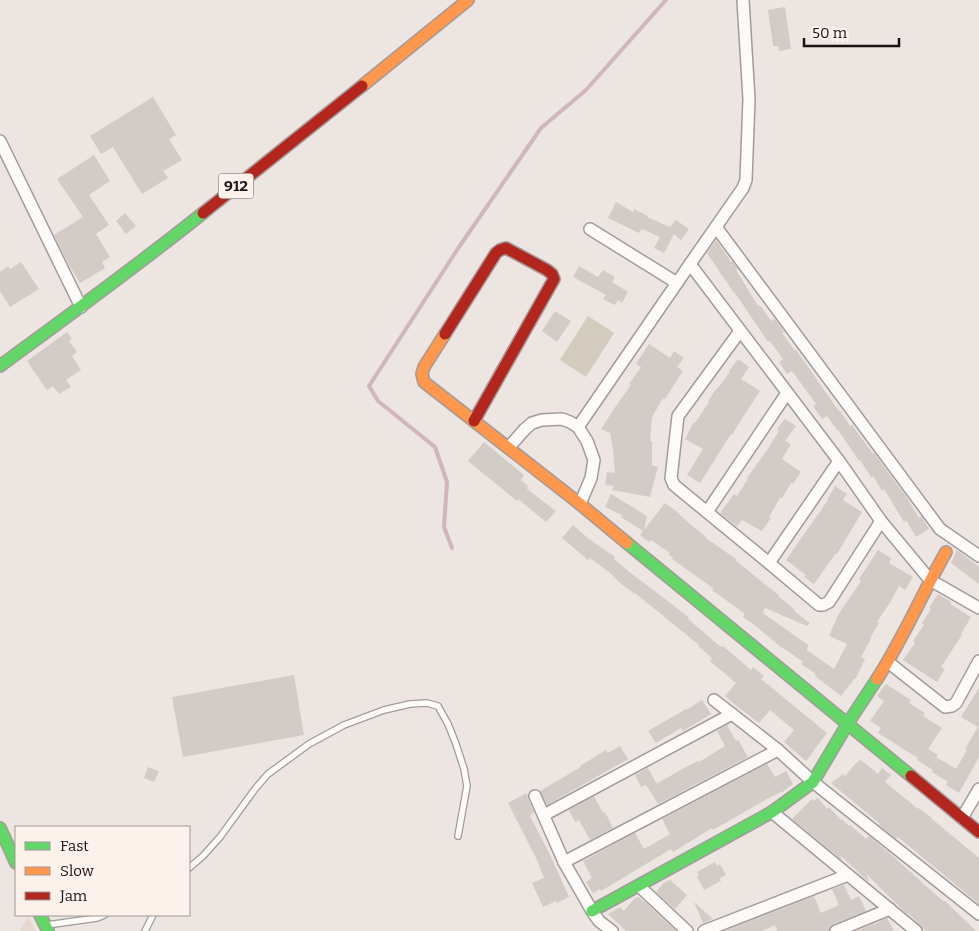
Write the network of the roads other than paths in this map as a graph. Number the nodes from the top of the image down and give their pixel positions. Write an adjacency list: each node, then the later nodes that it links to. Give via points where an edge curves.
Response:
1 (468, 0): 8 (main road, 912, via 167,242)
2 (743, 0): 4 (street, via 750,99 746,180)
3 (0, 141): 8 (street)
4 (716, 227): 6 (street); 20 (street, via 940,529)
5 (590, 229): 7 (street)
6 (690, 264): 7 (street); 9 (street)
7 (677, 283): 13 (street)
8 (81, 307): 10 (main road, 912)
9 (740, 331): 11 (street); 17 (street, via 676,421 672,482)
10 (0, 366)
11 (787, 393): 15 (street); 17 (street)
12 (474, 421): 12 (main road, via 424,382 422,374 496,253 506,248 547,270 554,279); 14 (main road)
13 (578, 427): 14 (street, via 562,418 532,423); 16 (street, via 594,460 591,478)
14 (509, 448): 16 (main road)
15 (839, 461): 18 (street); 21 (street)
16 (580, 504): 28 (main road)
17 (708, 512): 21 (street)
18 (881, 521): 21 (street, via 826,604 818,605); 22 (street)
19 (946, 552): 22 (main road)
20 (979, 556)
21 (769, 563)
22 (930, 580): 23 (street); 25 (main road)
23 (979, 608)
24 (979, 661): 25 (street, via 956,703 947,707)
25 (888, 662): 28 (main road)
26 (714, 700): 27 (street)
27 (732, 714): 29 (street); 34 (street)
28 (848, 723): 30 (main road); 35 (main road)
29 (778, 750): 30 (street); 40 (street)
30 (814, 782): 33 (main road); 46 (street)
31 (979, 789): 35 (street)
32 (534, 796): 34 (street)
33 (772, 812): 42 (street); 43 (main road)
34 (544, 815): 40 (street)
35 (962, 818): 37 (main road)
36 (0, 828): 39 (main road)
37 (979, 832)
38 (458, 836): 41 (lane, via 467,786 456,744 438,706 410,704 344,725 309,744 268,774 220,837)
39 (15, 861)
40 (564, 862): 45 (street)
41 (190, 867)
42 (848, 875): 44 (street); 53 (street)
43 (639, 886): 45 (main road); 52 (street)
44 (890, 909): 54 (street); 55 (street)
45 (592, 911): 51 (street)
46 (979, 914)
47 (102, 916): 49 (lane)
48 (152, 916): 50 (lane)
49 (45, 924)
50 (145, 931)
51 (612, 931)
52 (687, 931)
53 (704, 931)
54 (836, 931)
55 (916, 931)

